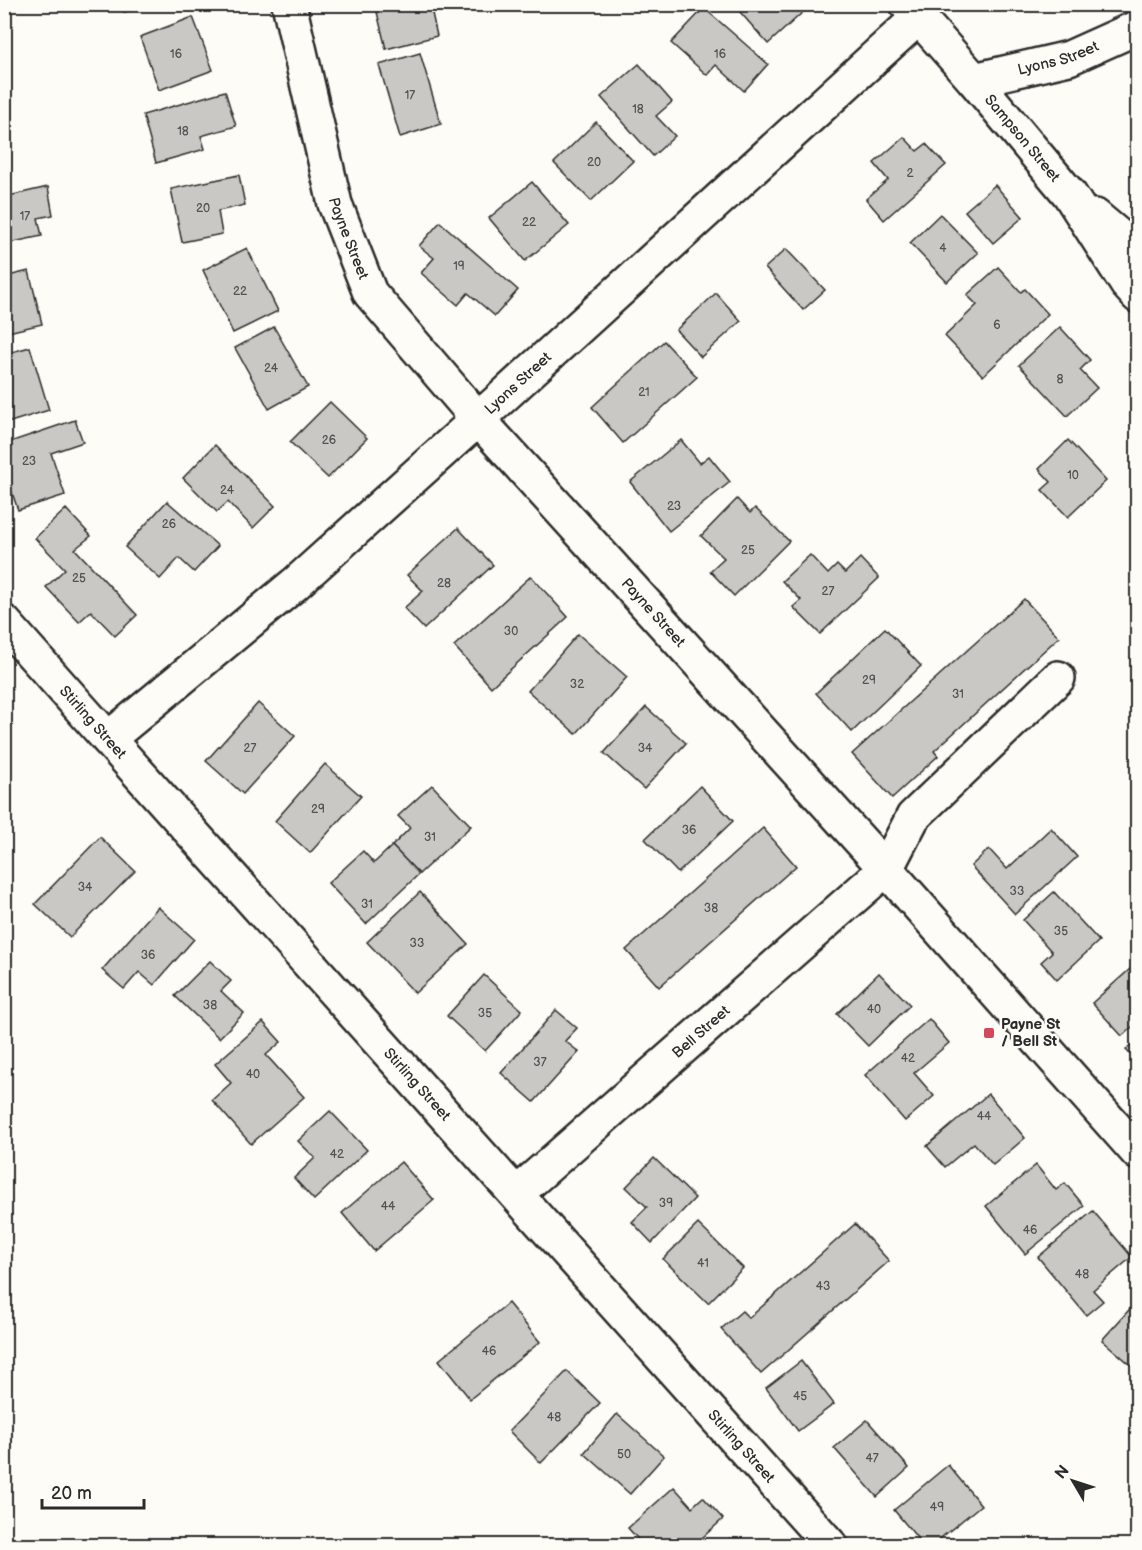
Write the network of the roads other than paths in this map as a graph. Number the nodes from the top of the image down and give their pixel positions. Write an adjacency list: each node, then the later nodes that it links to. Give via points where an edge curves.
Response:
1 (289, 4): 8 (street, Payne Street, via 334,204 370,293)
2 (913, 11): 4 (street, Sampson Street); 8 (street, Lyons Street)
3 (1137, 27): 4 (street, Lyons Street, via 1070,58)
4 (974, 80): 5 (street, Sampson Street)
5 (1070, 195): 6 (street, Sampson Street); 7 (street, Sampson Street)
6 (1137, 252)
7 (1137, 296)
8 (478, 419): 11 (street, Lyons Street, via 295,584); 12 (street, Payne Street)
9 (4, 622): 11 (street, Stirling Street)
10 (1058, 678): 12 (street, via 913,817)
11 (108, 739): 14 (street, Stirling Street)
12 (886, 869): 13 (street, Payne Street); 14 (street, Bell Street)
13 (1137, 1153)
14 (516, 1194): 15 (street, Stirling Street)
15 (831, 1545)

